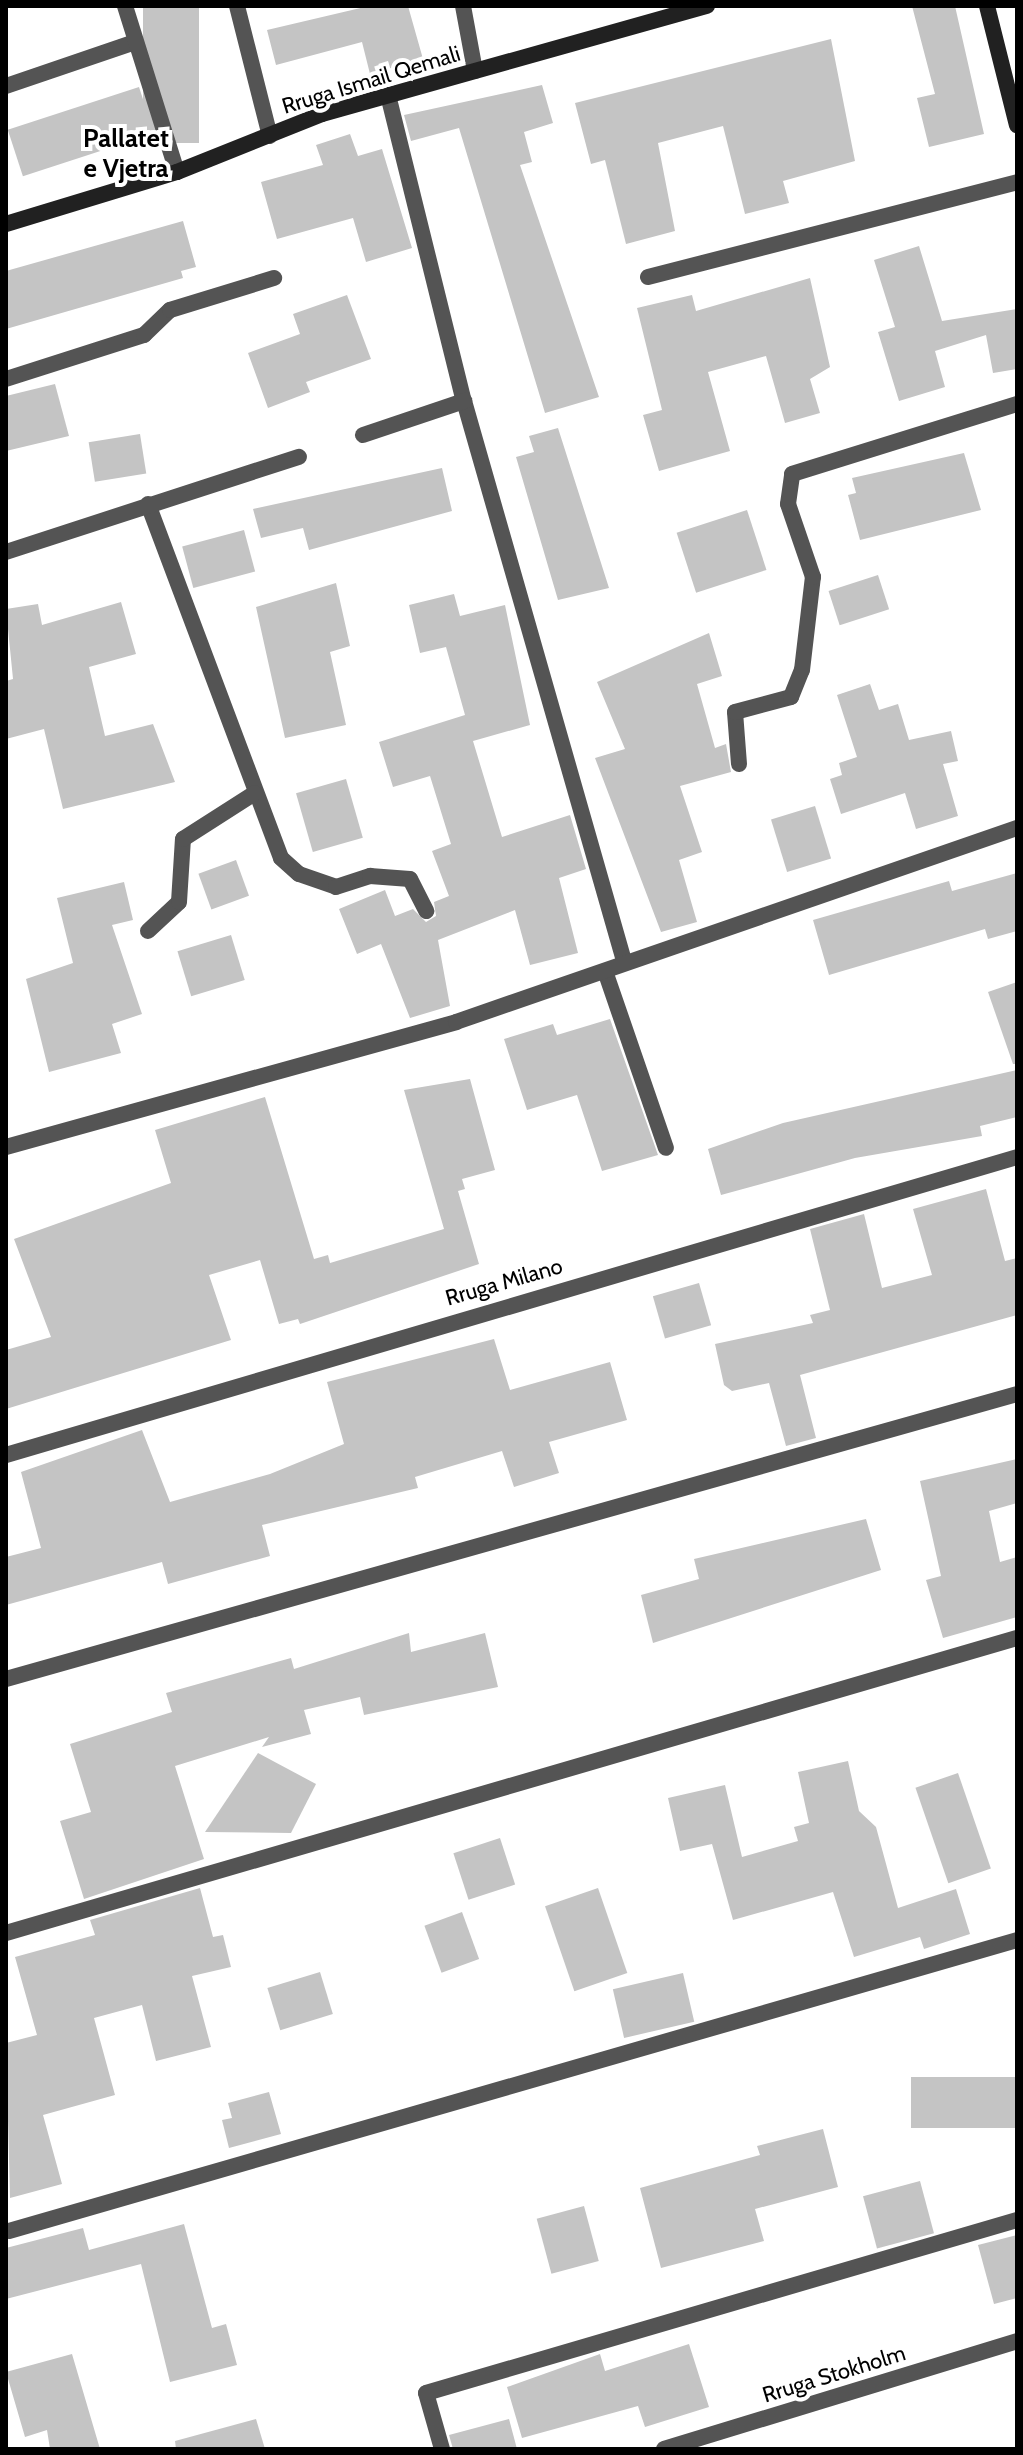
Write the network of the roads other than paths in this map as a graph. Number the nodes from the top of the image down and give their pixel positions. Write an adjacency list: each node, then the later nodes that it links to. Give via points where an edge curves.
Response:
1 (125, 6): 6 (street)
2 (237, 6): 11 (street)
3 (463, 6): 7 (street)
4 (707, 6): 7 (street, Rruga Ismail Qemali)
5 (987, 6): 10 (street)
6 (135, 42): 8 (street); 12 (street)
7 (475, 71): 9 (street, Rruga Ismail Qemali)
8 (6, 86)
9 (388, 95): 11 (street, Rruga Ismail Qemali); 18 (street)
10 (1017, 125)
11 (270, 136): 12 (street, Rruga Ismail Qemali)
12 (177, 172): 14 (street, Rruga Ismail Qemali)
13 (1017, 182): 15 (street)
14 (6, 224)
15 (648, 277)
16 (274, 278): 17 (street, via 170,310 144,335)
17 (6, 379)
18 (464, 401): 20 (street); 29 (street)
19 (1017, 404): 24 (street, via 792,474 788,504 813,577 802,670 791,697 735,712)
20 (363, 435)
21 (299, 457): 22 (street)
22 (148, 504): 23 (street); 25 (street)
23 (6, 552)
24 (739, 764)
25 (255, 793): 27 (street, via 281,858 299,874 336,887 392,874 410,879); 28 (street, via 183,839 179,902)
26 (1017, 828): 29 (street)
27 (426, 911)
28 (148, 931)
29 (624, 961): 30 (street)
30 (605, 971): 31 (street, via 456,1022); 32 (street)
31 (6, 1147)
32 (666, 1148)
33 (1017, 1157): 35 (street, Rruga Milano)
34 (1017, 1394): 37 (street)
35 (6, 1455)
36 (1017, 1638): 38 (street)
37 (6, 1679)
38 (6, 1933)
39 (1017, 1940): 41 (street)
40 (1017, 2220): 43 (street, via 426,2393)
41 (9, 2231)
42 (1017, 2341): 44 (street, Rruga Stokholm)
43 (442, 2449)
44 (664, 2449)

